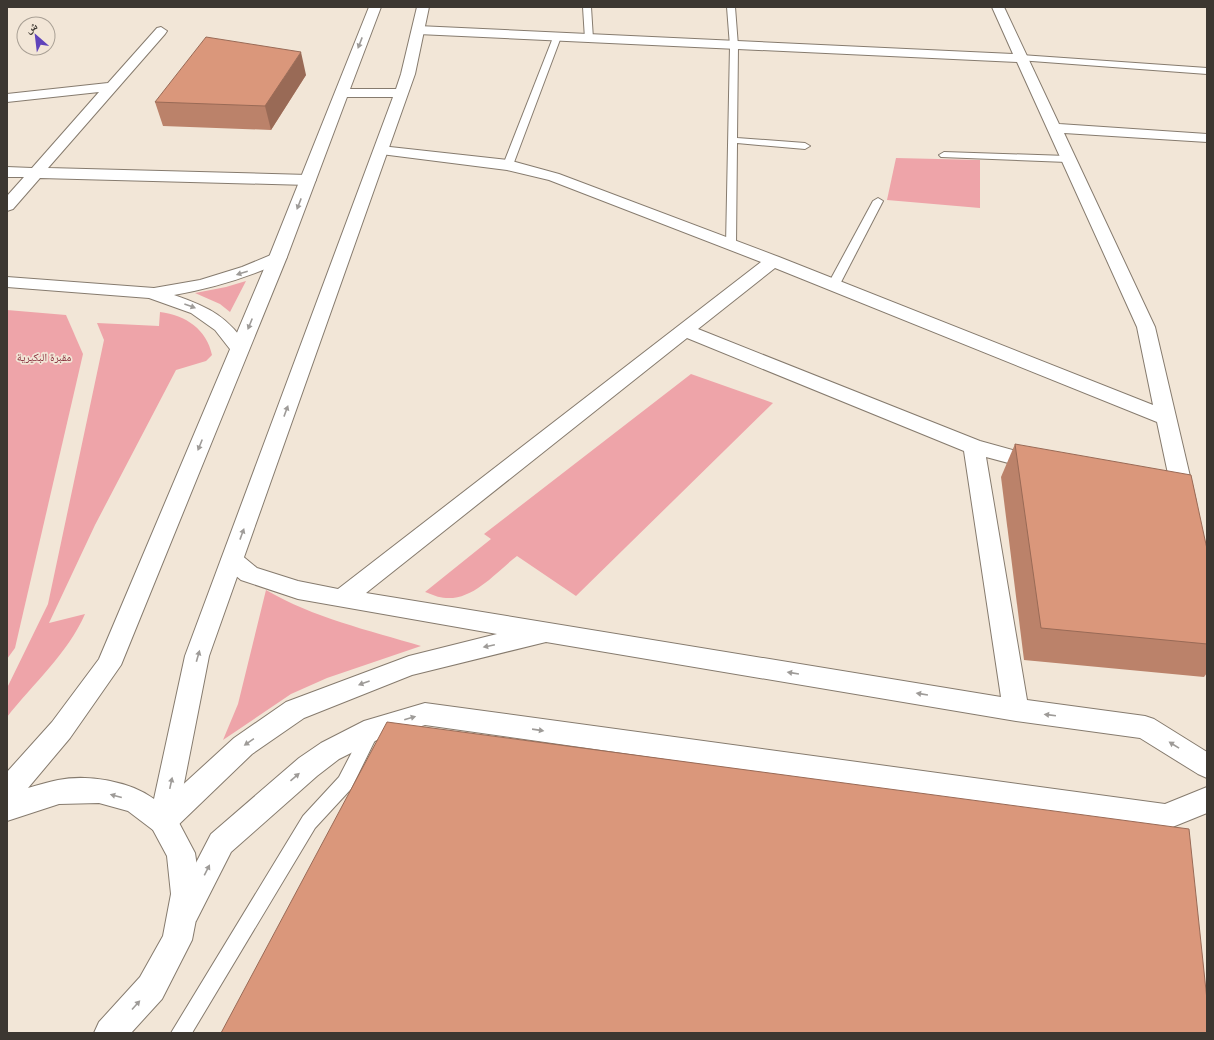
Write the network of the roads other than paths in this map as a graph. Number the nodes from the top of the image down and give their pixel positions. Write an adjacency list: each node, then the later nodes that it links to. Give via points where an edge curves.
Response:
1 (375, 7): 14 (street, one-way to 14)
2 (424, 7): 6 (street)
3 (586, 7): 9 (lane)
4 (731, 7): 10 (lane)
5 (998, 7): 11 (street)
6 (418, 30): 8 (street); 15 (street)
7 (161, 31): 13 (street)
8 (557, 37): 9 (street); 24 (lane)
9 (589, 39): 10 (street)
10 (734, 46): 11 (street); 19 (lane)
11 (1021, 58): 12 (lane); 17 (street)
12 (1207, 71)
13 (112, 88): 16 (street); 26 (street)
14 (341, 93): 15 (street); 27 (street)
15 (401, 93): 21 (street)
16 (7, 98)
17 (1053, 128): 18 (street); 23 (street)
18 (1207, 138)
19 (733, 140): 20 (lane); 30 (lane)
20 (805, 146)
21 (381, 150): 24 (street); 42 (street, one-way to 21)
22 (944, 155): 23 (lane)
23 (1068, 159): 38 (street, via 1146,327)
24 (508, 165): 30 (street, via 554,177)
25 (7, 172): 26 (street)
26 (37, 173): 27 (street); 29 (street)
27 (308, 180): 31 (street, one-way to 31)
28 (878, 201): 34 (lane)
29 (7, 206)
30 (731, 245): 32 (street)
31 (278, 256): 35 (street, one-way to 35, via 248,271 202,285); 37 (street, one-way to 37)
32 (773, 261): 34 (street); 36 (street)
33 (7, 282): 35 (street)
34 (834, 286): 38 (street)
35 (154, 293): 37 (street, one-way to 37, via 197,309 221,326)
36 (685, 330): 39 (street); 43 (street)
37 (240, 349): 48 (street, one-way to 48, via 109,665 70,720)
38 (1167, 418): 41 (street, via 1186,507)
39 (974, 447): 40 (street); 45 (street)
40 (1056, 468)
41 (1162, 494)
42 (232, 560): 43 (street, via 249,574 298,590); 51 (street, one-way to 42, via 197,656)
43 (342, 599): 44 (street)
44 (554, 634): 45 (street, one-way to 44); 51 (street, one-way to 51, via 461,652 409,666 295,710 243,746)
45 (1016, 710): 47 (street, one-way to 45, via 1145,727)
46 (372, 729): 49 (street, one-way to 49, via 425,714 1165,817); 52 (street, one-way to 46, via 221,842 308,767 330,751); 54 (lane, via 345,783 309,822)
47 (1207, 766)
48 (7, 791)
49 (1207, 800)
50 (7, 808): 51 (street, one-way to 50, via 135,801 99,791 58,792)
51 (163, 821): 52 (street, via 181,853 186,894)
52 (182, 917): 53 (street, one-way to 52, via 151,988 178,940)
53 (110, 1033)
54 (181, 1033)

